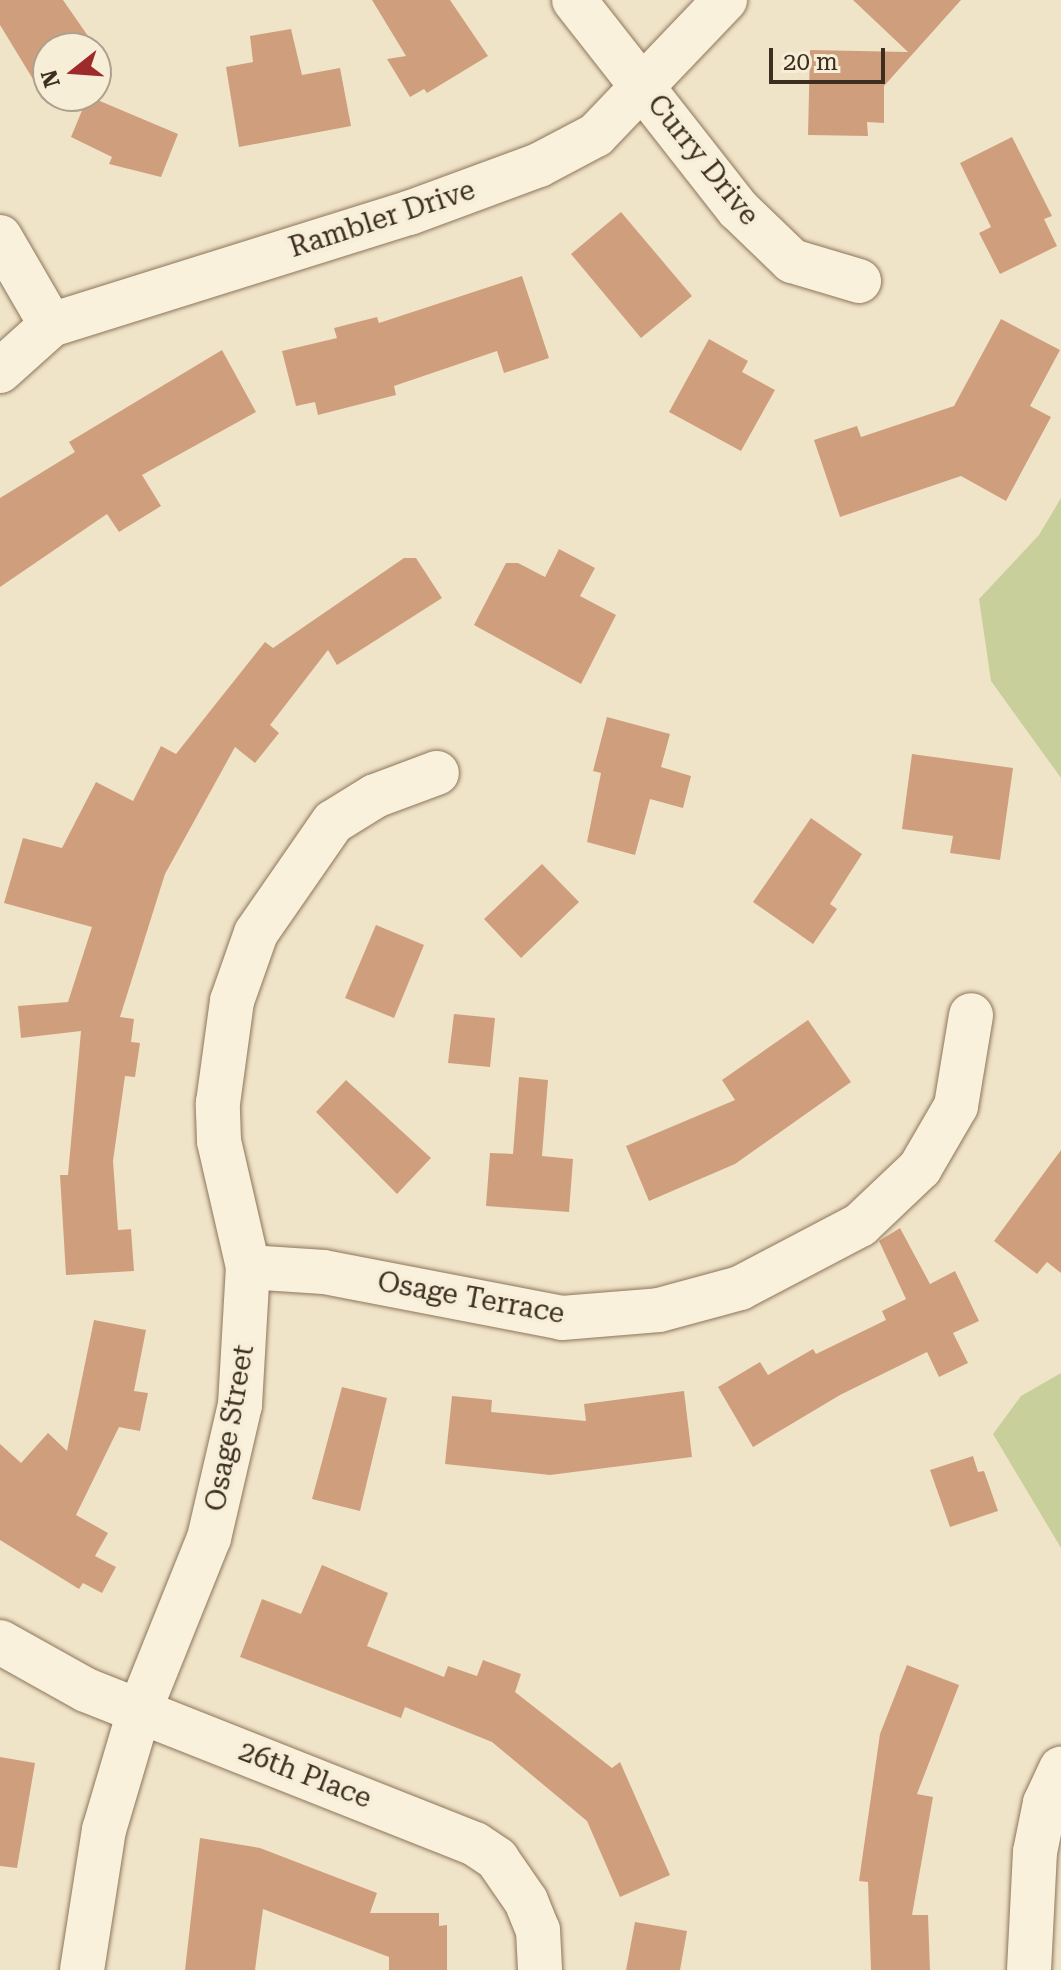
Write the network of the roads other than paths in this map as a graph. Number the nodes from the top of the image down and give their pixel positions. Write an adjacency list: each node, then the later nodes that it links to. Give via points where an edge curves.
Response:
1 (574, 0): 3 (street, Curry Drive)
2 (725, 0): 3 (street, Rambler Drive)
3 (642, 86): 5 (street, Curry Drive, via 738,209 792,261); 6 (street, Rambler Drive, via 596,135 539,165 409,213)
4 (0, 237): 6 (street)
5 (859, 281)
6 (51, 325): 7 (street, Rambler Drive)
7 (0, 371)
8 (437, 773): 10 (street, Osage Street, via 375,796 333,822 256,933 232,1001 218,1103 222,1156)
9 (971, 1015): 10 (street, Osage Terrace, via 956,1106 920,1168 860,1225 740,1288 659,1310 562,1318 324,1272)
10 (248, 1267): 12 (street, Osage Street, via 247,1342 230,1460 209,1538)
11 (0, 1642): 12 (street, 26th Place, via 31,1663)
12 (139, 1712): 14 (street, Osage Street, via 104,1830); 15 (street, 26th Place, via 475,1844 497,1859 526,1901 538,1930)
13 (1061, 1769): 16 (street, via 1045,1803 1035,1852)
14 (82, 1970)
15 (540, 1970)
16 (1029, 1970)

